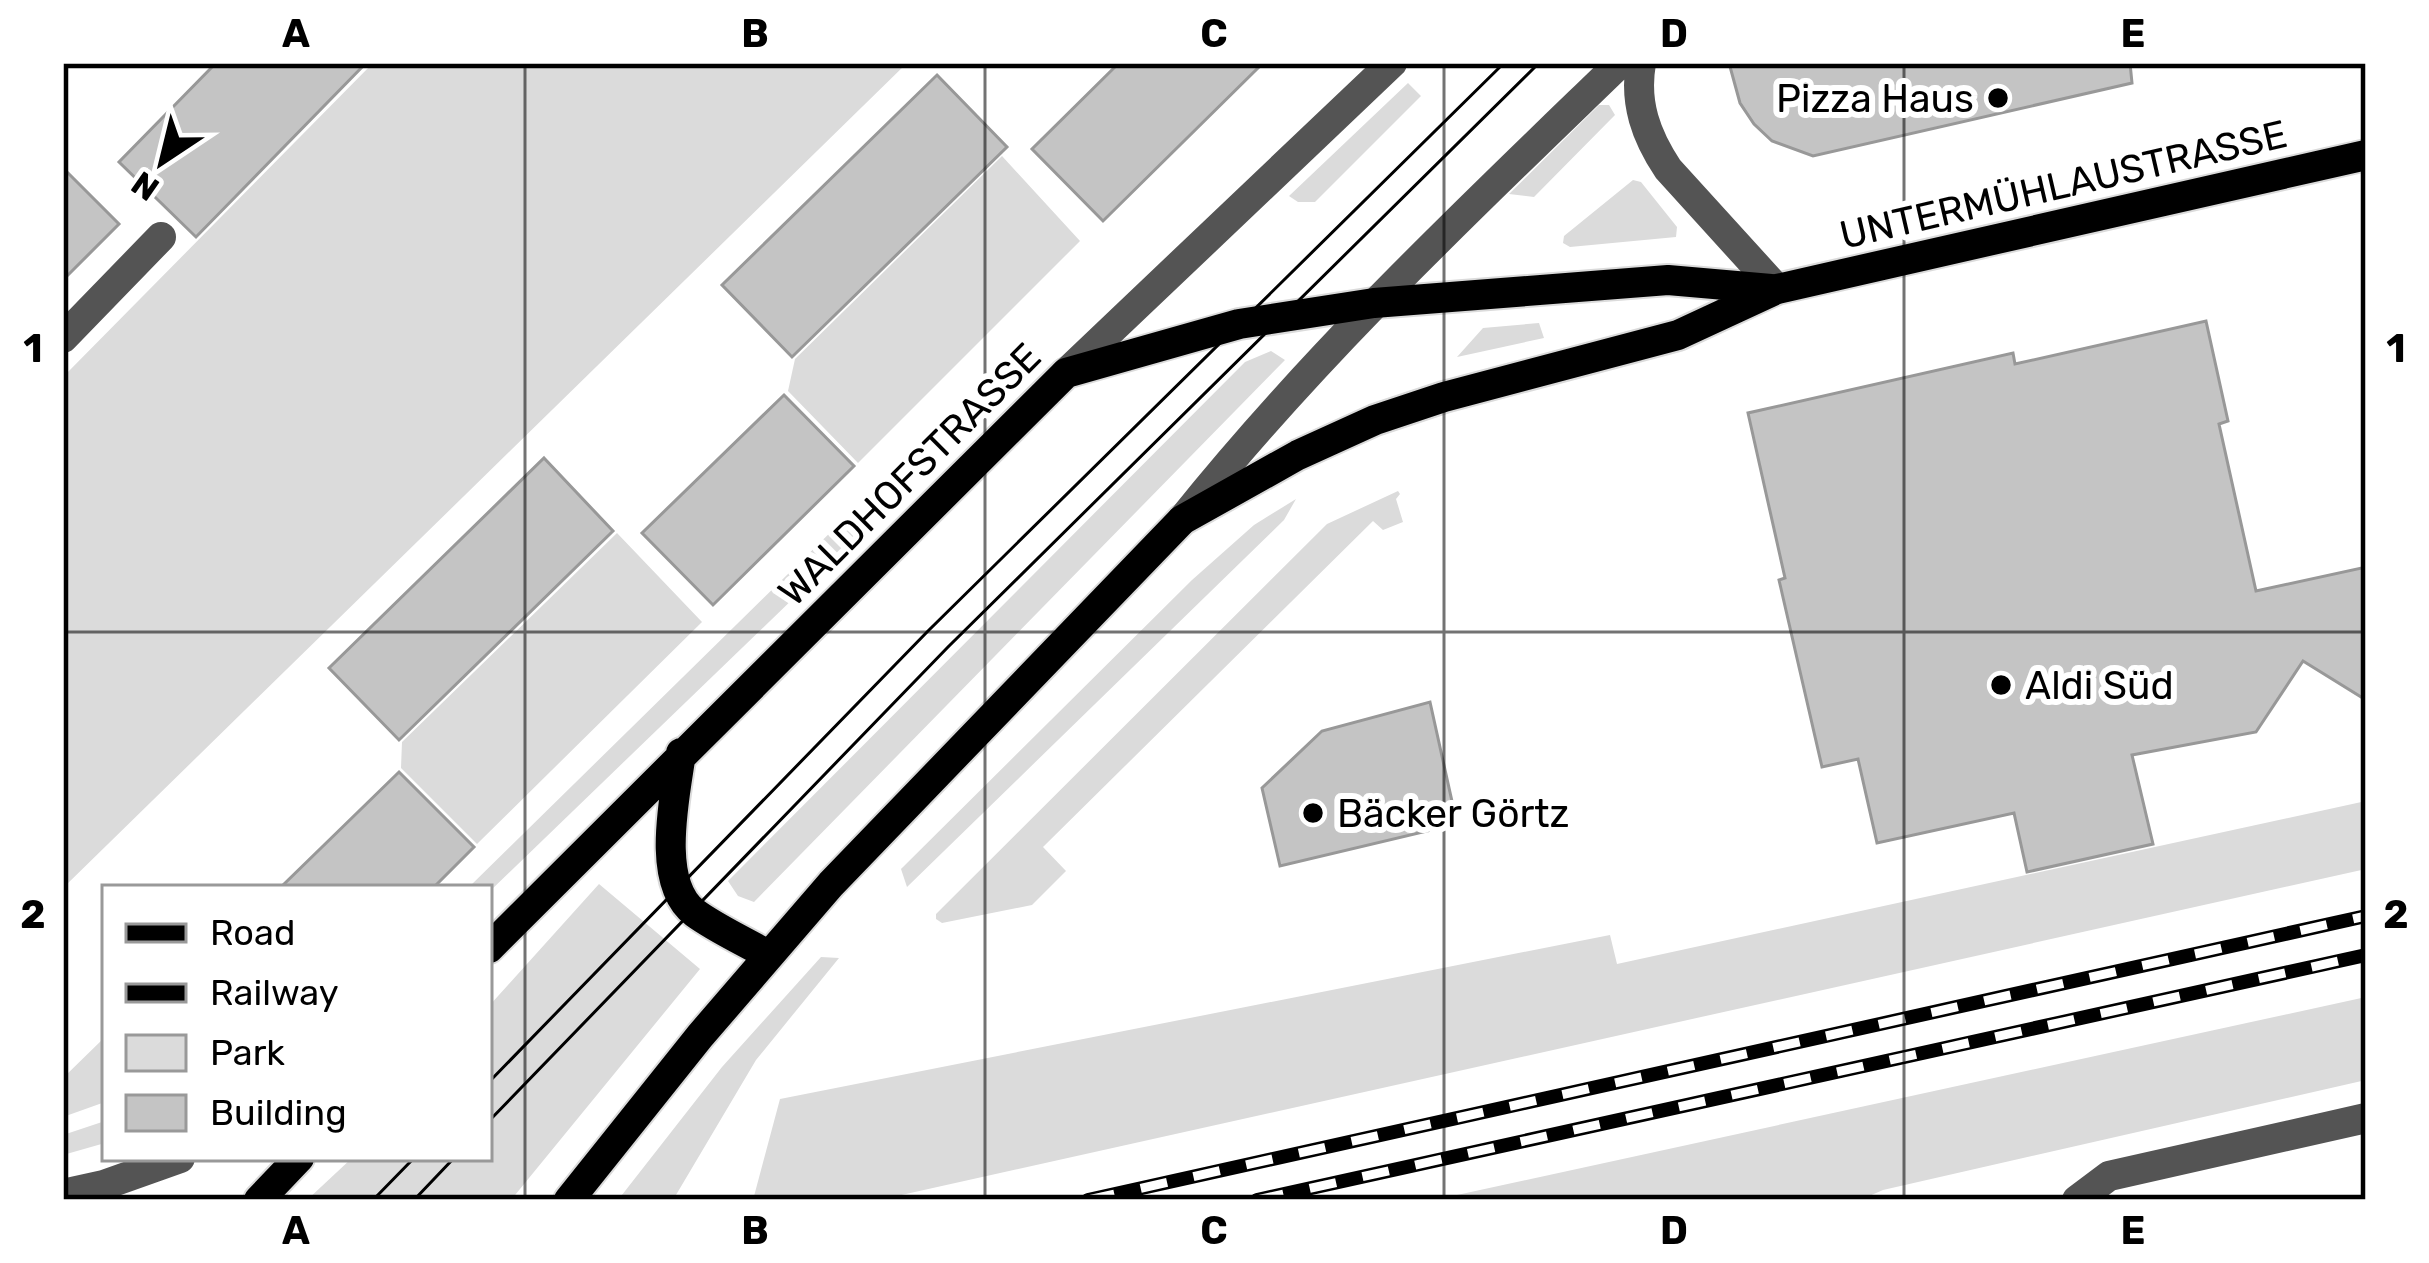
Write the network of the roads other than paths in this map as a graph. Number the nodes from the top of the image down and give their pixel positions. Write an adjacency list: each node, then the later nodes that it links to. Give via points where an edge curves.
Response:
1 (1620, 63): 7 (street)
2 (1641, 63): 6 (street, via 1639,100 1654,147)
3 (1385, 67): 9 (street, WALDHOFSTRASSE)
4 (2366, 155): 6 (main road, UNTERMÜHLAUSTRASSE)
5 (161, 237): 8 (street)
6 (1778, 289): 7 (main road, UNTERMÜHLAUSTRASSE, via 1668,280); 10 (main road, UNTERMÜHLAUSTRASSE, via 1678,335 1375,420)
7 (1374, 303): 9 (main road, UNTERMÜHLAUSTRASSE, via 1239,323); 10 (street)
8 (63, 338)
9 (1066, 373): 11 (main road, WALDHOFSTRASSE)
10 (1182, 520): 13 (main road)
11 (681, 753): 12 (main road, WALDHOFSTRASSE); 13 (main road, via 671,826 675,890 692,911)
12 (492, 945)
13 (768, 955): 19 (main road)
14 (2366, 1118): 20 (street, via 2109,1176)
15 (172, 1161): 17 (street)
16 (296, 1161): 18 (main road)
17 (63, 1194)
18 (259, 1200)
19 (569, 1200)
20 (2077, 1200)

